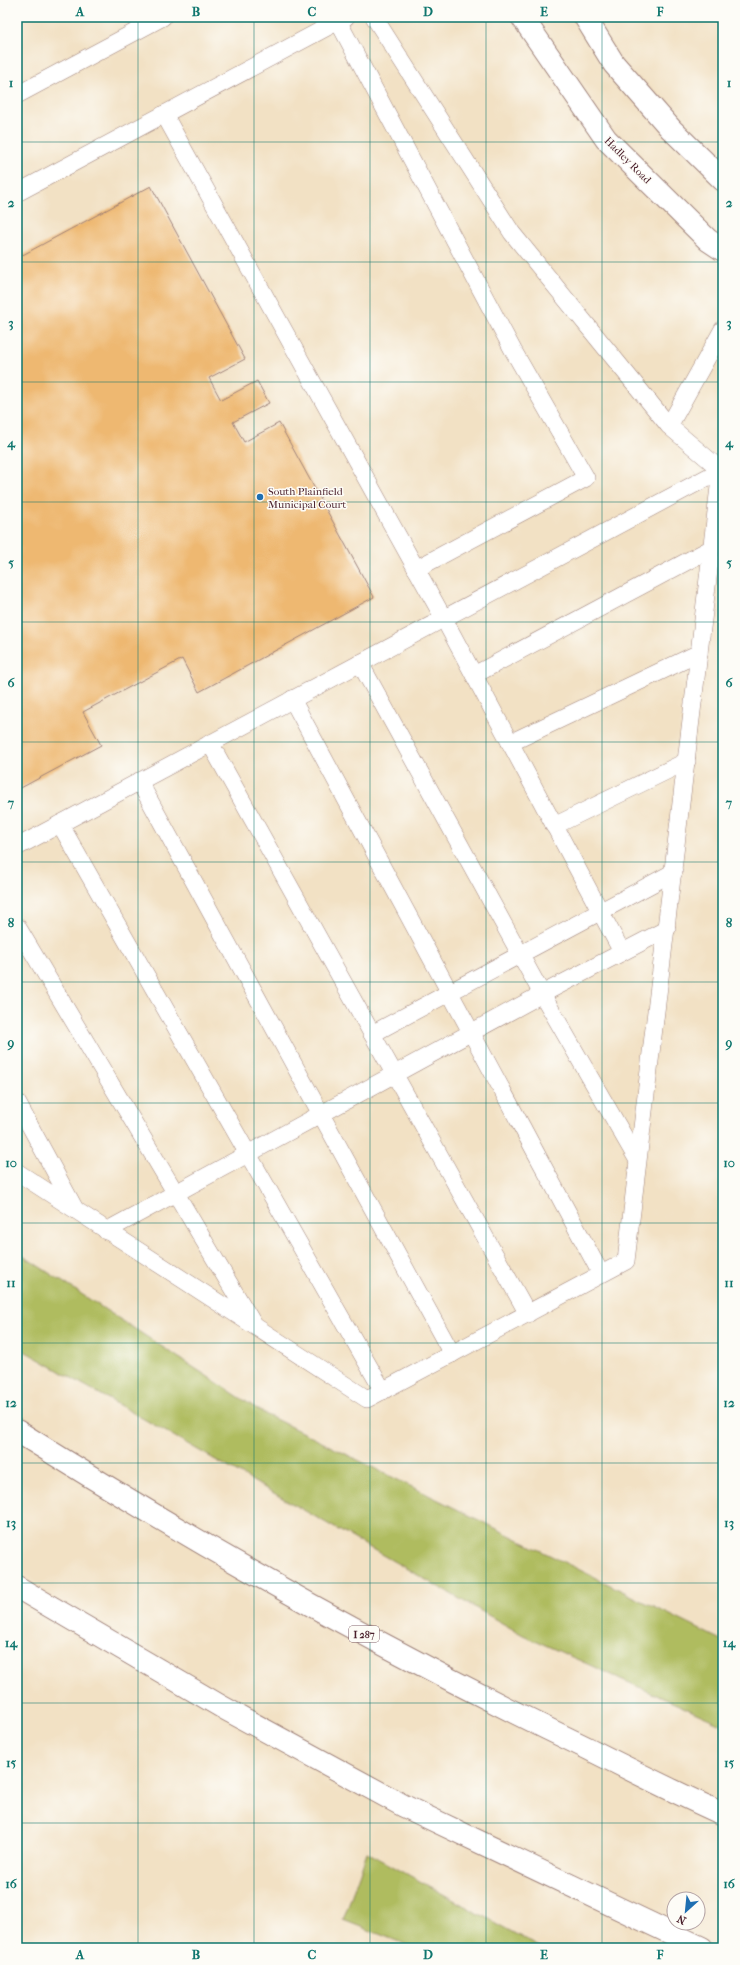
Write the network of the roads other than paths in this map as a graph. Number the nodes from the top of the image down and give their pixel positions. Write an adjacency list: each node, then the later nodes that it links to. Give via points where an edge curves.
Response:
1 (163, 17): 6 (lane)
2 (374, 17): 12 (lane, via 512,233)
3 (522, 17): 10 (main road, Hadley Road, via 606,139 708,240)
4 (585, 17): 8 (main road, via 614,64 671,129)
5 (342, 19): 7 (lane); 15 (lane, via 511,345 586,478)
6 (17, 95)
7 (164, 114): 9 (lane); 15 (lane)
8 (723, 180)
9 (17, 193)
10 (723, 250)
11 (723, 329): 12 (lane)
12 (670, 426): 13 (lane)
13 (721, 470): 14 (lane); 16 (lane)
14 (712, 548): 17 (lane); 19 (lane)
15 (416, 570): 16 (lane)
16 (444, 619): 18 (lane); 19 (lane)
17 (699, 653): 22 (lane); 23 (lane)
18 (360, 663): 20 (lane); 33 (lane)
19 (474, 675): 22 (lane)
20 (292, 699): 21 (lane); 34 (lane)
21 (210, 743): 24 (lane); 37 (lane)
22 (510, 743): 26 (lane)
23 (687, 761): 26 (lane); 28 (lane)
24 (139, 781): 25 (lane); 40 (lane)
25 (60, 824): 27 (lane); 41 (lane)
26 (554, 826): 29 (lane)
27 (17, 847)
28 (674, 872): 29 (lane); 31 (lane)
29 (600, 912): 32 (lane); 33 (lane)
30 (17, 926): 44 (lane)
31 (667, 929): 32 (lane); 42 (lane)
32 (622, 952): 35 (lane)
33 (520, 954): 34 (lane); 35 (lane)
34 (449, 992): 36 (lane); 37 (lane)
35 (542, 994): 36 (lane); 42 (lane)
36 (471, 1033): 38 (lane); 47 (lane)
37 (372, 1034): 38 (lane)
38 (394, 1074): 40 (lane); 48 (lane)
39 (17, 1102): 45 (lane)
40 (321, 1114): 41 (lane); 50 (lane)
41 (247, 1154): 44 (lane); 51 (lane)
42 (637, 1159): 47 (lane, via 626,1262)
43 (17, 1172): 45 (lane)
44 (176, 1193): 46 (lane); 49 (lane)
45 (75, 1210): 46 (lane)
46 (106, 1230): 49 (lane)
47 (601, 1274): 48 (lane)
48 (528, 1314): 50 (lane)
49 (256, 1328): 51 (lane, via 367,1399)
50 (452, 1354): 51 (lane)
51 (382, 1391)
52 (17, 1431): 54 (main road, I 287, via 317,1609 508,1710)
53 (17, 1587): 55 (main road, via 222,1706 404,1806)
54 (723, 1814)
55 (702, 1948)

